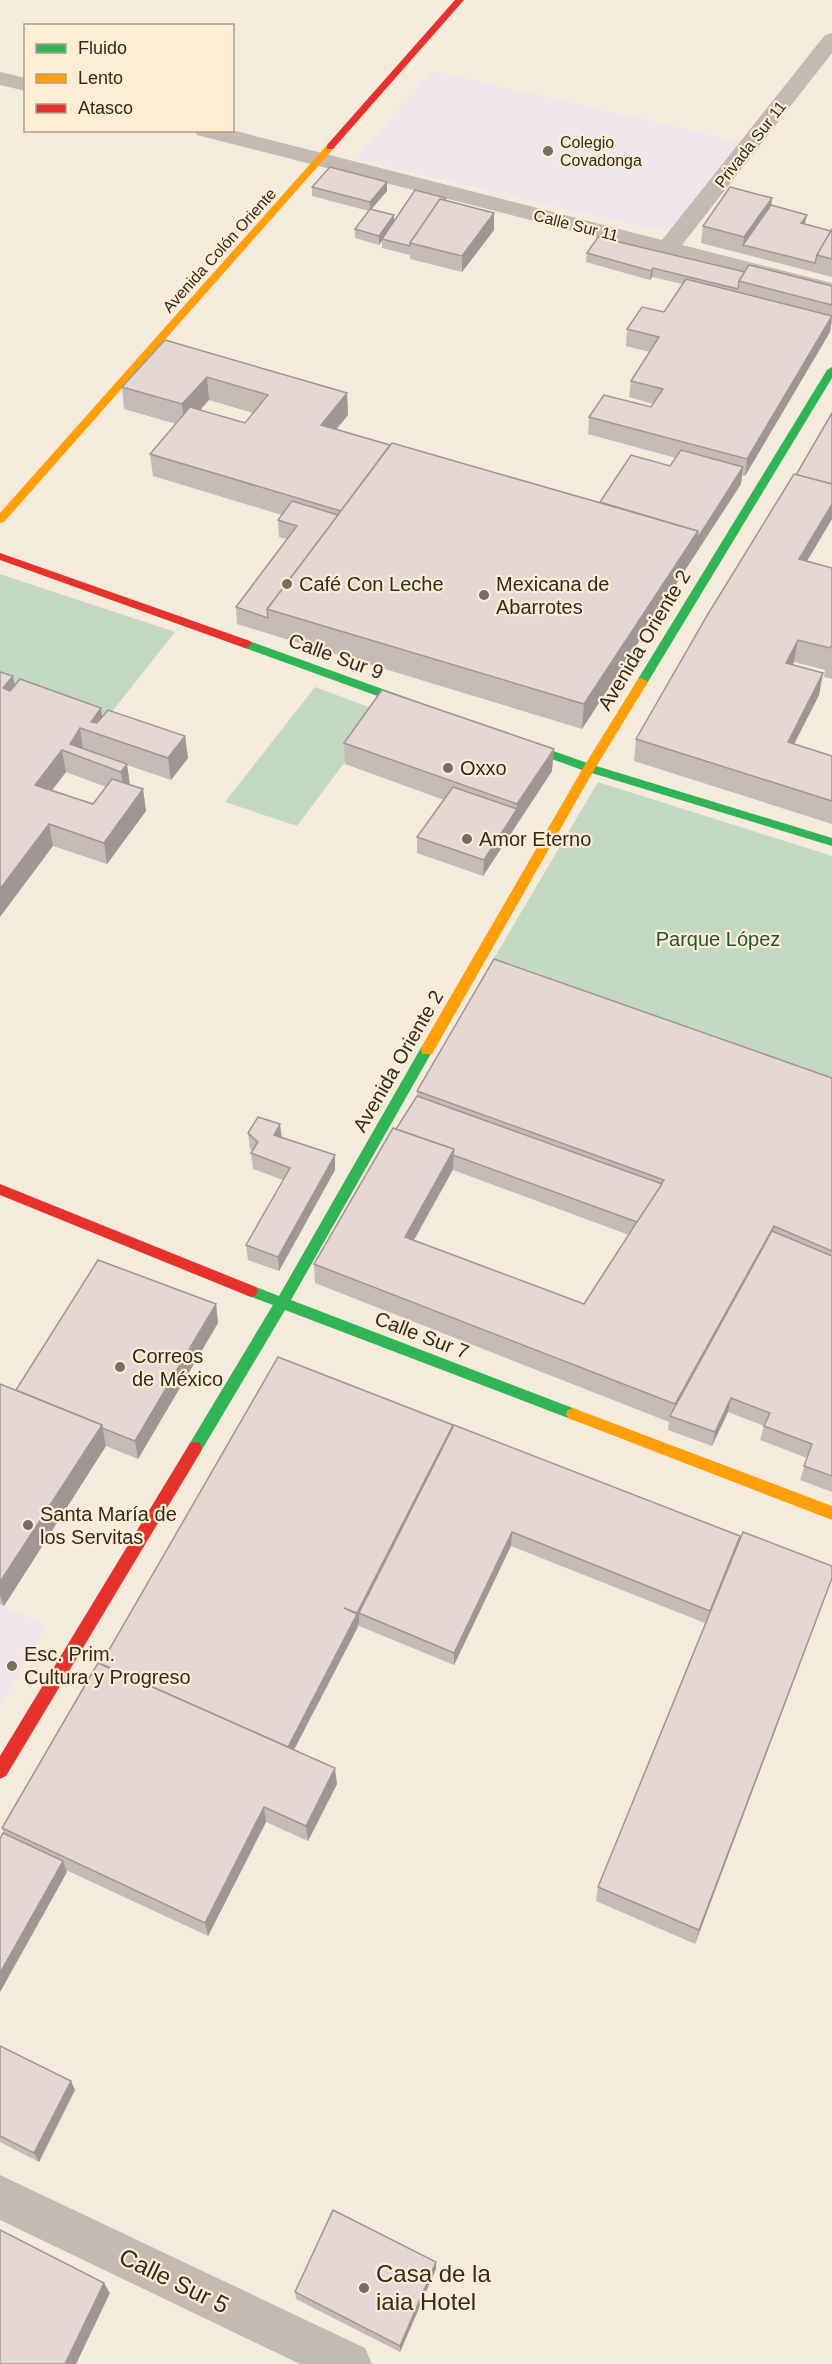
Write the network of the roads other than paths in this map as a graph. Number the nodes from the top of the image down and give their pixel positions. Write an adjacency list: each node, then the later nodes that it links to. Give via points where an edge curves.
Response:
1 (460, 0): 6 (street, Avenida Colón Oriente)
2 (832, 39): 7 (street, Privada Sur 11)
3 (0, 78): 4 (street)
4 (24, 84)
5 (213, 132): 6 (street, Calle Sur 11)
6 (321, 160): 7 (street, Calle Sur 11); 10 (street, Avenida Colón Oriente)
7 (668, 248): 8 (street, Calle Sur 11)
8 (832, 290)
9 (832, 370): 14 (street, Avenida Oriente 2)
10 (0, 520)
11 (0, 556): 12 (street, Calle Sur 9)
12 (433, 712)
13 (500, 736): 14 (street)
14 (588, 768): 15 (street); 17 (street, Avenida Oriente 2)
15 (832, 842)
16 (0, 1189): 17 (street, Calle Sur 7)
17 (282, 1303): 18 (street, Calle Sur 7); 19 (street, Avenida Oriente 2)
18 (832, 1513)
19 (0, 1771)
20 (0, 2197): 21 (street, Calle Sur 5)
21 (349, 2364)

